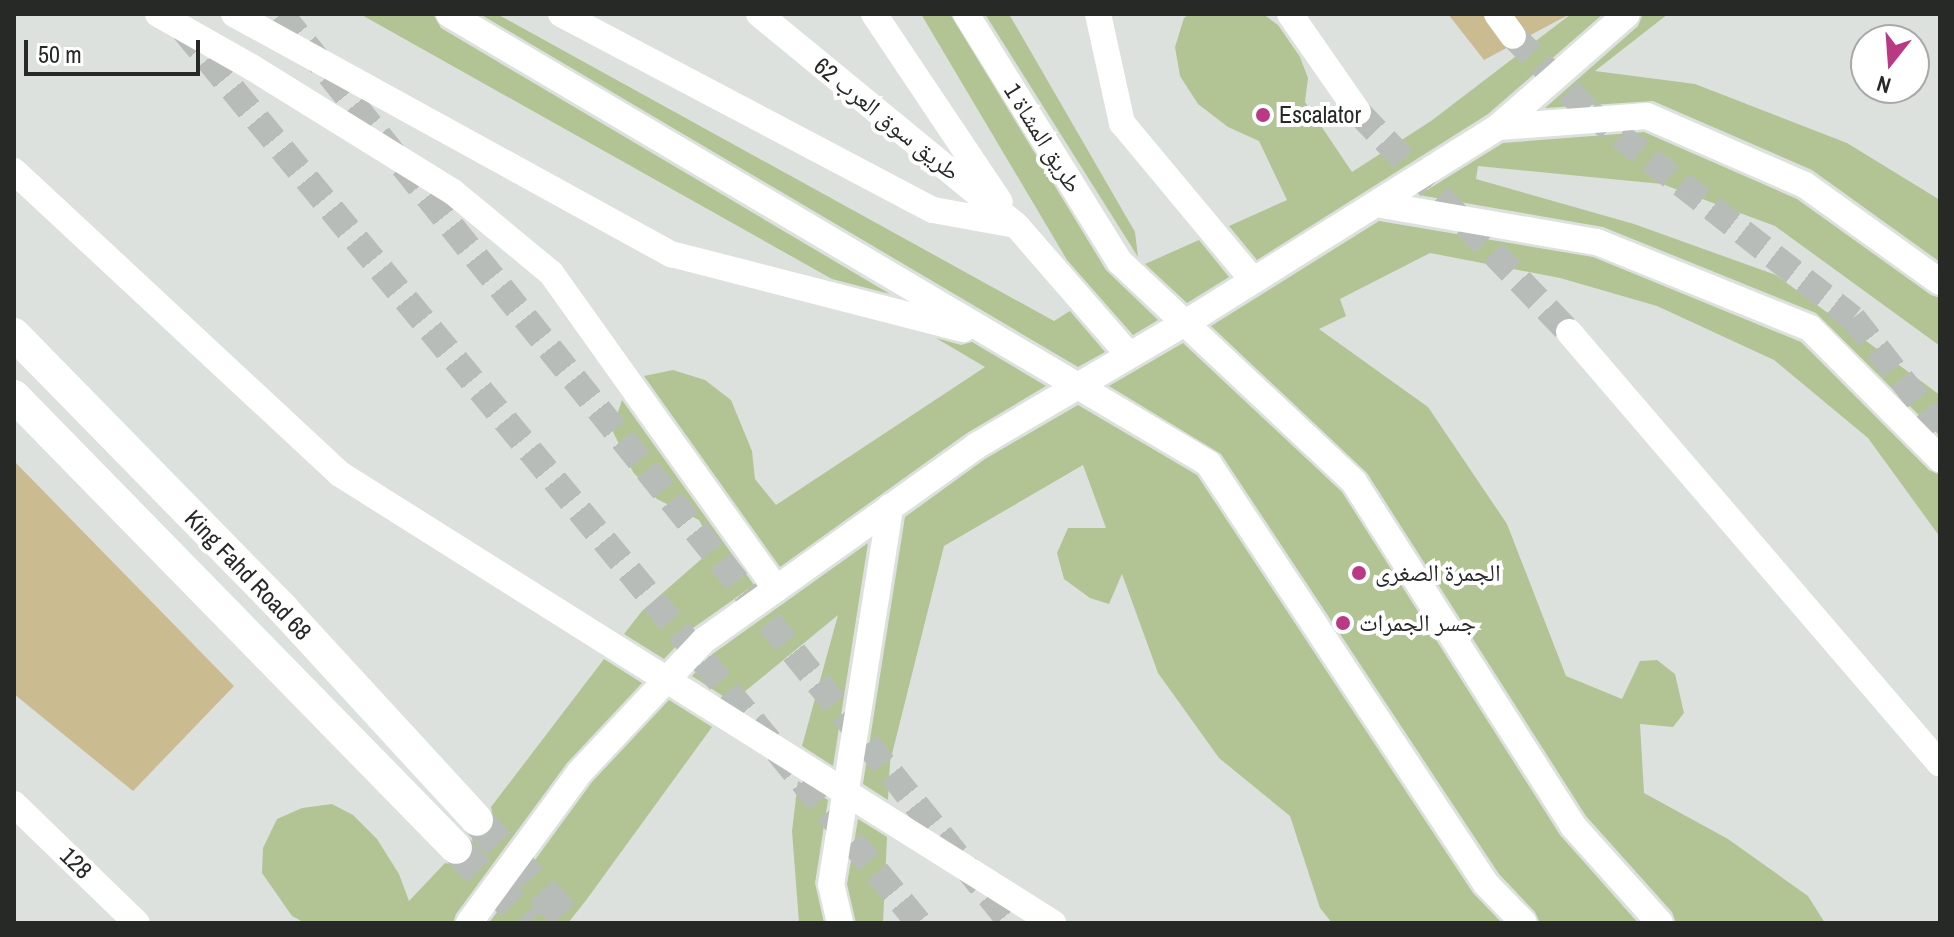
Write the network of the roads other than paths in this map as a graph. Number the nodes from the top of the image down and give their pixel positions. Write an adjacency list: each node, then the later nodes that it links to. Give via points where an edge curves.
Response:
1 (158, 14): 27 (street, via 453,192 551,273)
2 (234, 14): 22 (street, via 671,254)
3 (449, 14): 22 (street)
4 (561, 14): 17 (street, via 933,210)
5 (759, 14): 17 (street, طريق سوق العرب 62)
6 (874, 14): 17 (street)
7 (966, 14): 37 (street, طريق المشاة 1, via 1120,262 1354,482 1573,826)
8 (1098, 14): 18 (street, via 1122,123)
9 (1290, 14): 13 (street)
10 (1497, 14): 12 (street)
11 (1627, 14): 14 (street)
12 (1513, 36)
13 (1358, 112)
14 (1498, 127): 16 (street); 19 (street, via 1647,116 1805,185)
15 (14, 171): 35 (street, via 340,474)
16 (1376, 204): 18 (street); 25 (street, via 1597,242 1810,328)
17 (1016, 225): 23 (street)
18 (1252, 279): 23 (street)
19 (1940, 282)
20 (1569, 332): 28 (street)
21 (14, 334): 30 (main road, King Fahd Road 68, via 284,610)
22 (994, 337): 36 (street, via 1208,463 1486,884)
23 (1129, 355): 26 (street, via 976,446)
24 (14, 396): 31 (main road, King Fahd Road 68)
25 (1940, 459)
26 (890, 507): 27 (street); 34 (street, via 831,885)
27 (776, 589): 33 (street, via 703,641 580,772)
28 (1940, 764)
29 (14, 804): 32 (street, 128)
30 (477, 820)
31 (456, 848)
32 (137, 923)
33 (469, 923)
34 (840, 923)
35 (1053, 923)
36 (1524, 923)
37 (1660, 923)

